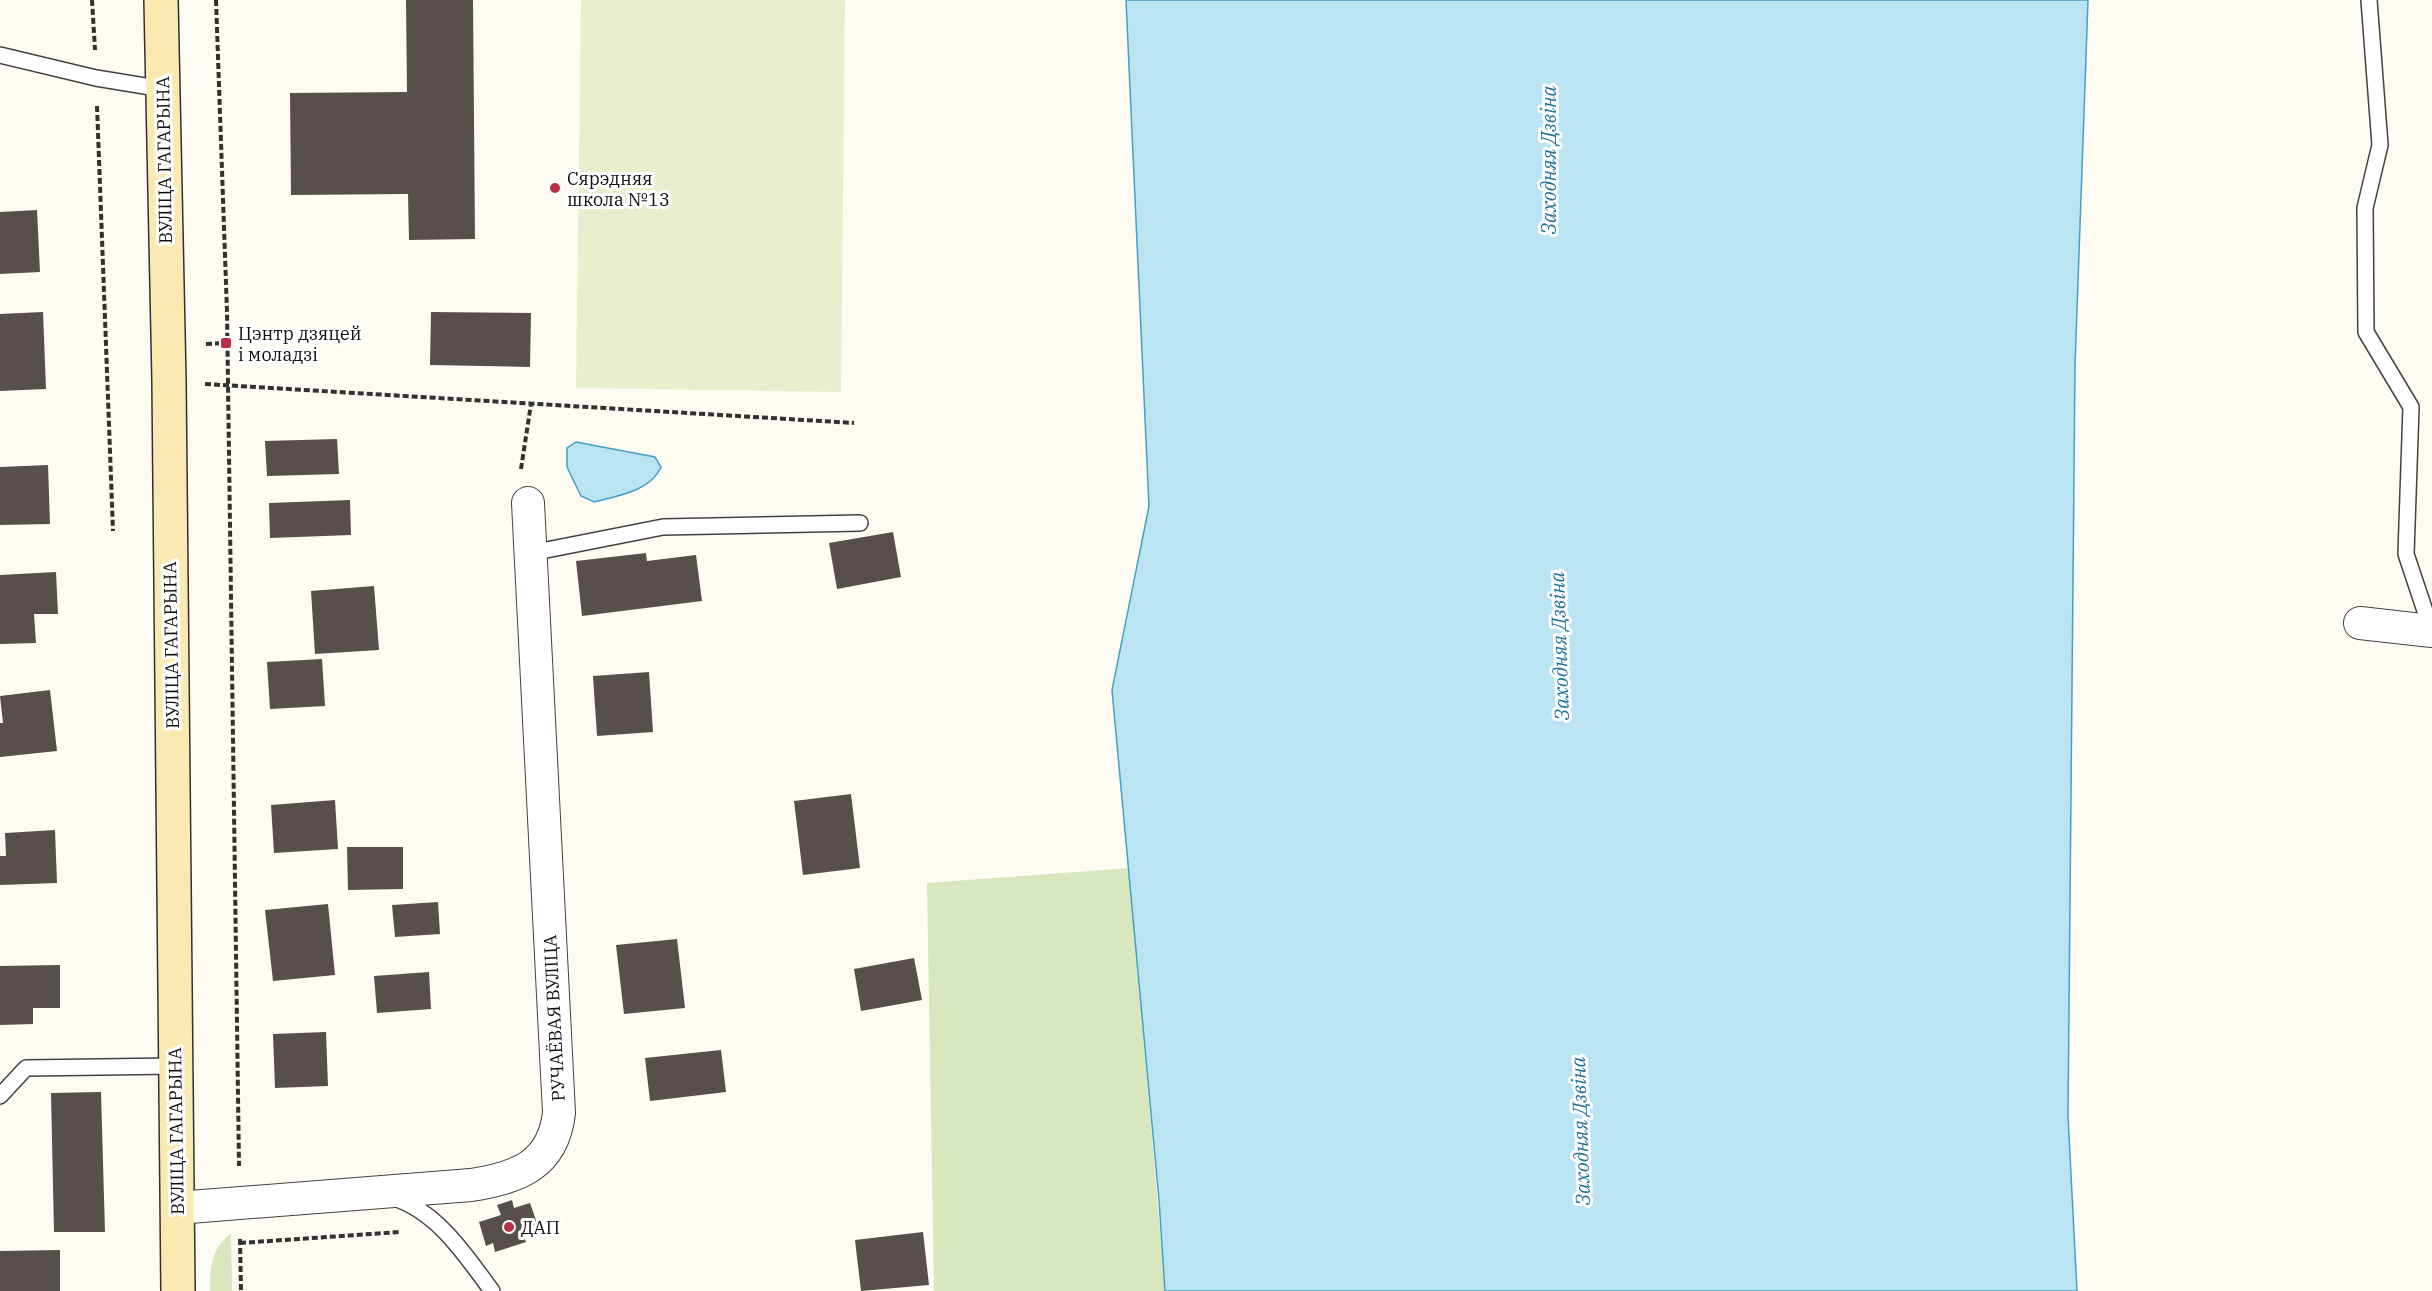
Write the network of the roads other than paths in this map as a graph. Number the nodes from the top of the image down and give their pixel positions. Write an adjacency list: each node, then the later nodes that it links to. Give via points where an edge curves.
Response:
1 (161, 0): 4 (main road, ВУЛІЦА ГАГАРЫНА)
2 (2369, 0): 9 (lane, via 2380,145 2365,208 2366,332 2411,408 2406,554)
3 (0, 55): 4 (lane)
4 (163, 89): 10 (main road, ВУЛІЦА ГАГАРЫНА)
5 (528, 503): 7 (street, РУЧАЁВАЯ ВУЛІЦА)
6 (860, 523): 7 (lane, via 663,527)
7 (531, 553): 12 (street, РУЧАЁВАЯ ВУЛІЦА, via 558,1129 542,1157 514,1175 471,1185)
8 (2360, 623): 9 (street)
9 (2432, 632)
10 (175, 1066): 11 (lane, via 26,1068); 13 (main road, ВУЛІЦА ГАГАРЫНА)
11 (0, 1096)
12 (376, 1193): 13 (street, РУЧАЁВАЯ ВУЛІЦА); 15 (lane, via 410,1203 443,1230)
13 (177, 1208): 14 (main road, ВУЛІЦА ГАГАРЫНА)
14 (178, 1291)
15 (492, 1291)

